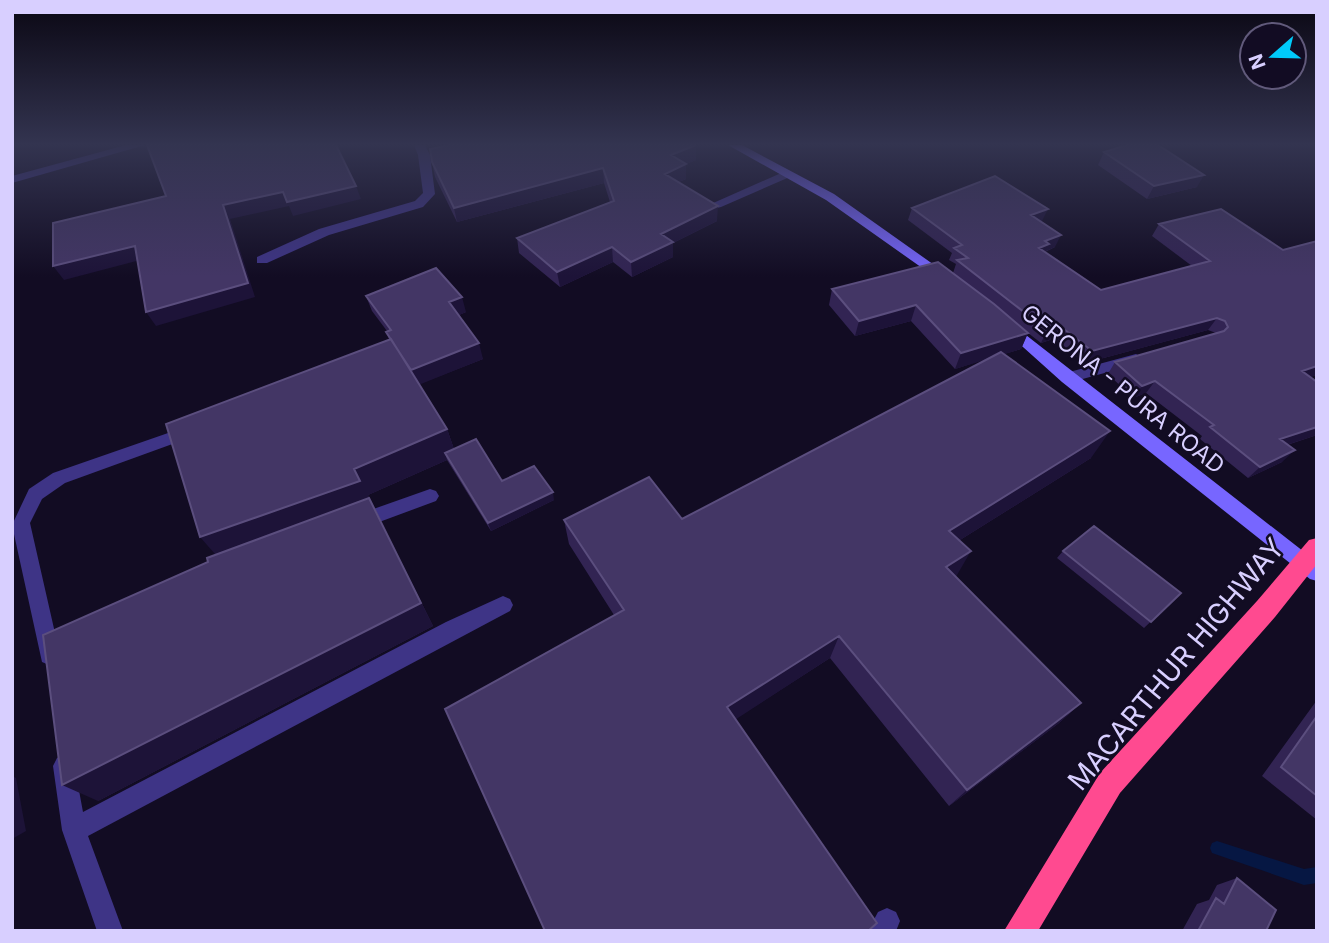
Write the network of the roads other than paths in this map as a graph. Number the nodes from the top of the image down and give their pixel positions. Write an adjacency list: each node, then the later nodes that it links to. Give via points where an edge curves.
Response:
1 (428, 189): 5 (street, via 419,204 324,232)
2 (752, 189): 4 (street)
3 (815, 189): 6 (main road)
4 (717, 204)
5 (262, 260)
6 (962, 290)
7 (994, 314): 9 (main road, GERONA - PURA ROAD)
8 (1145, 356): 9 (street)
9 (1068, 378): 13 (main road, GERONA - PURA ROAD)
10 (210, 425): 15 (street, via 59,478 35,494 21,523 53,637)
11 (430, 496): 12 (street)
12 (338, 529)
13 (1312, 561): 19 (highway, MACARTHUR HIGHWAY, via 1110,783)
14 (503, 605): 17 (street)
15 (53, 680)
16 (62, 748): 17 (street)
17 (74, 830): 18 (street)
18 (110, 931)
19 (1020, 931)

